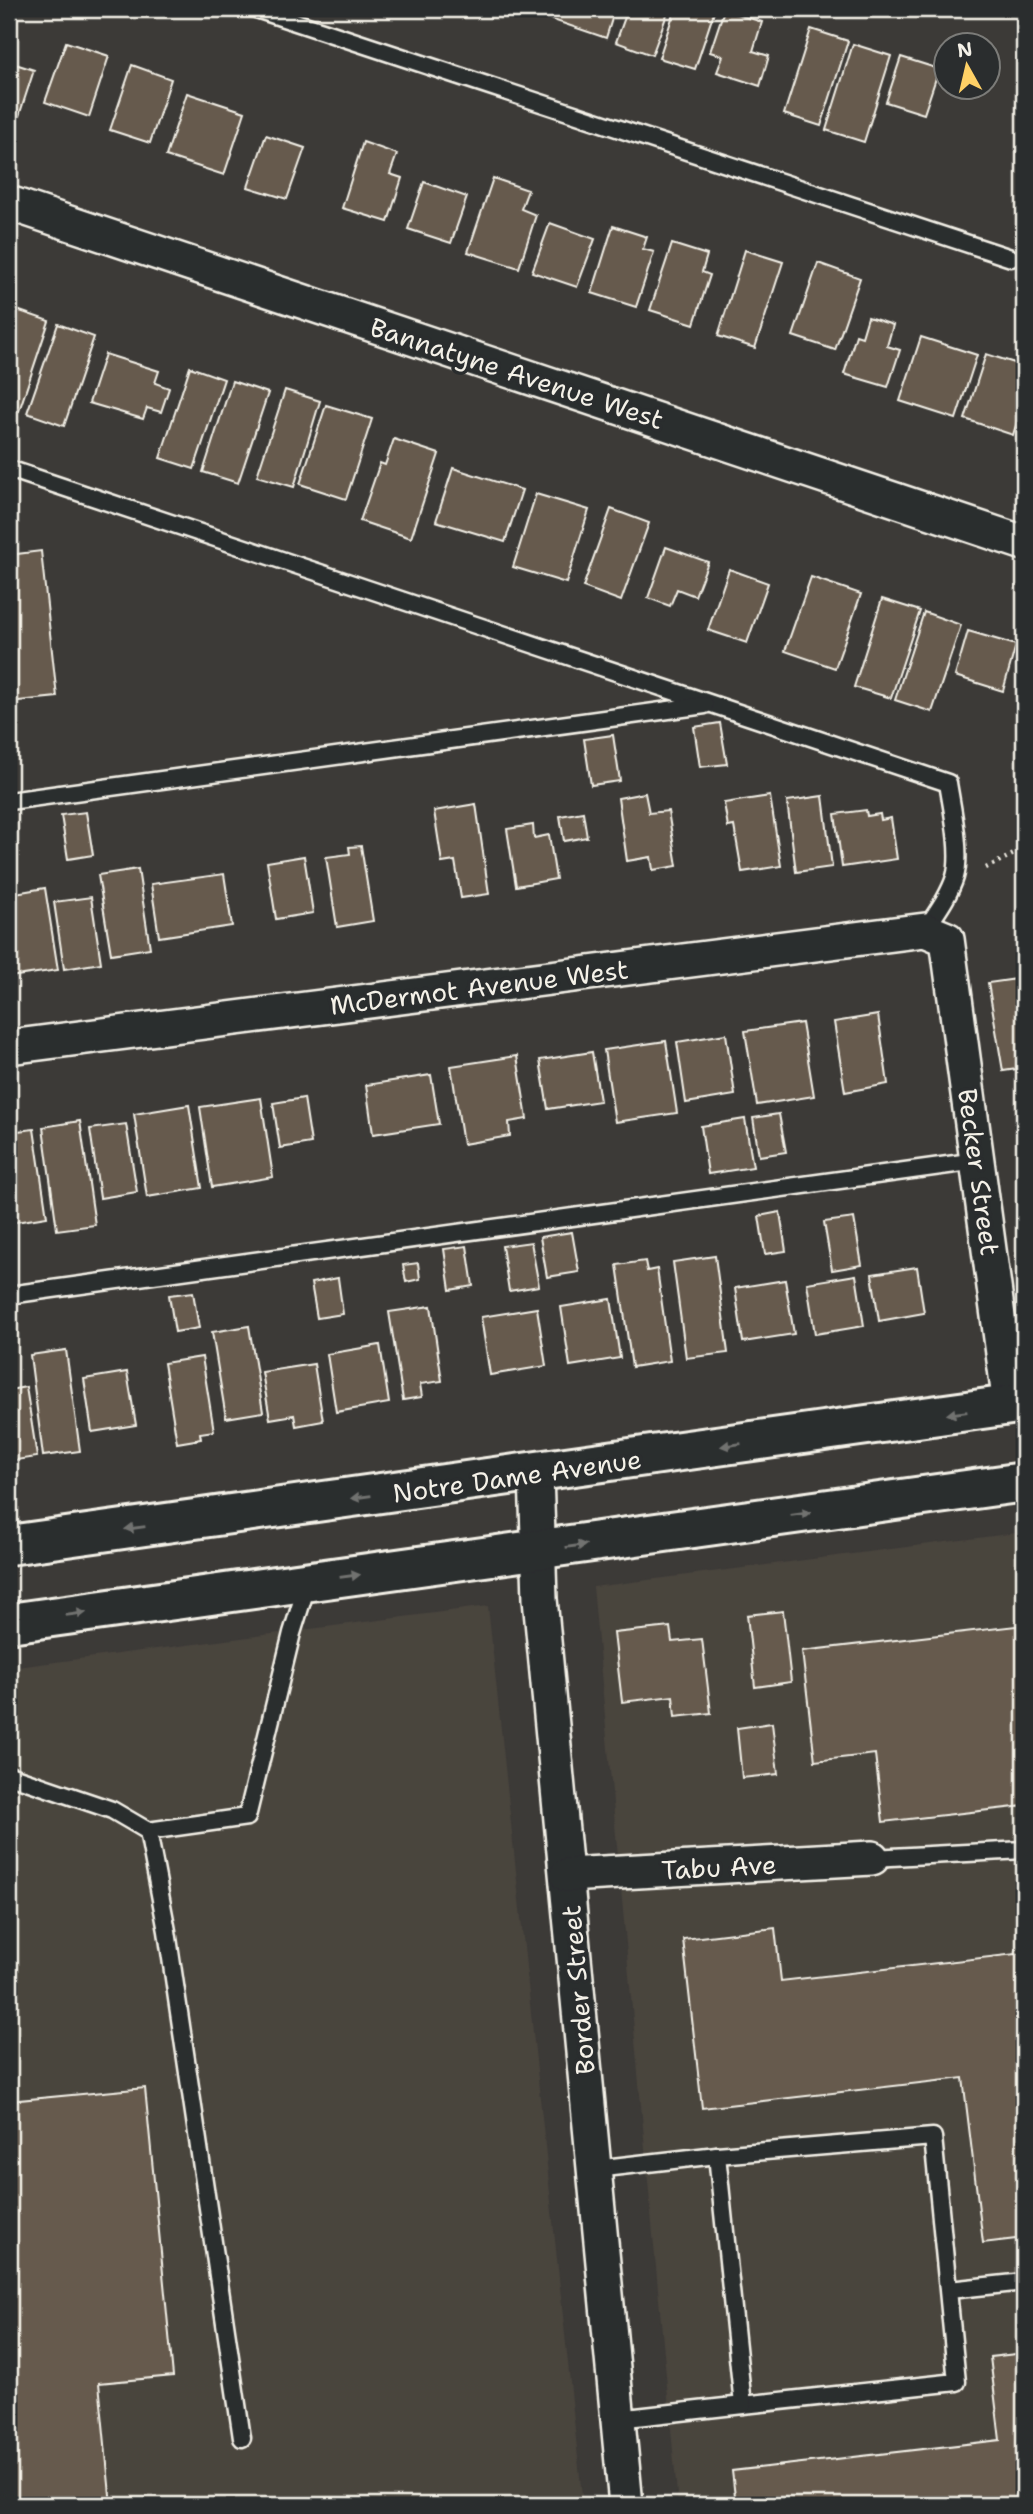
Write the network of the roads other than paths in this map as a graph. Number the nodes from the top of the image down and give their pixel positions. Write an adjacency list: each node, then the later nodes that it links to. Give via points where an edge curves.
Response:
1 (256, 9): 3 (lane)
2 (9, 204): 5 (street, Bannatyne Avenue West)
3 (1011, 258)
4 (9, 469): 6 (lane)
5 (1024, 542)
6 (710, 704): 7 (lane); 8 (lane, via 948,783 956,875)
7 (9, 801)
8 (936, 935): 9 (street, McDermot Avenue West); 10 (street, Becker Street)
9 (9, 1047)
10 (977, 1161): 11 (lane); 12 (street, Becker Street)
11 (9, 1295)
12 (1017, 1404): 13 (main road, Notre Dame Avenue, one-way to 13)
13 (536, 1473): 15 (main road, Notre Dame Avenue, one-way to 15); 16 (street, Border Street)
14 (1024, 1482): 16 (main road, one-way to 14)
15 (9, 1545)
16 (537, 1551): 17 (main road, one-way to 16); 23 (street, Border Street)
17 (308, 1582): 18 (main road, one-way to 17); 20 (lane, via 247,1817)
18 (9, 1623)
19 (9, 1775): 20 (lane, via 112,1810)
20 (148, 1831): 30 (lane)
21 (1024, 1850): 22 (lane)
22 (872, 1858): 23 (street, Tabu Ave)
23 (567, 1875): 25 (street, Border Street)
24 (717, 2155): 25 (lane); 27 (lane, via 933,2137); 28 (lane)
25 (594, 2169): 29 (street, Border Street)
26 (1024, 2282): 27 (lane)
27 (949, 2290): 28 (lane, via 957,2382)
28 (743, 2405): 29 (lane)
29 (618, 2418): 31 (street, Border Street)
30 (242, 2438)
31 (626, 2505)

